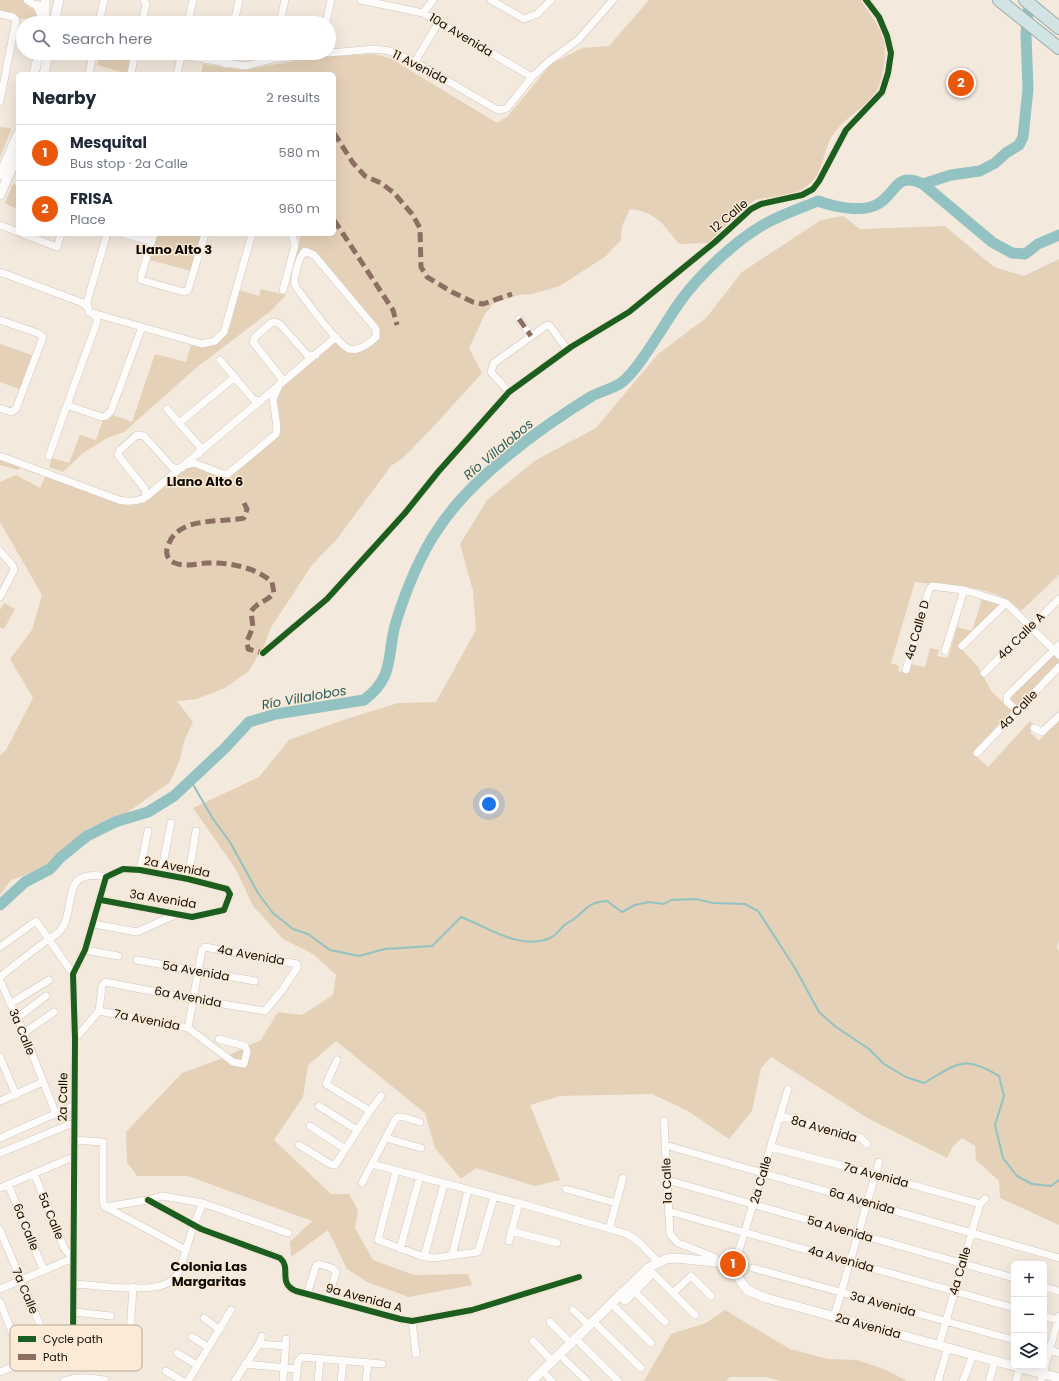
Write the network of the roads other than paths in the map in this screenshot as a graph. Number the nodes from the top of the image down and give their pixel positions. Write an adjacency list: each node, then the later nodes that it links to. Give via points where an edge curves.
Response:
1 (27, 0): 17 (street)
2 (59, 0): 17 (main road, via 52,6); 22 (main road)
3 (104, 0): 23 (street)
4 (144, 0): 24 (street, via 146,4)
5 (193, 0): 25 (street)
6 (238, 0): 26 (street)
7 (285, 0): 27 (street)
8 (330, 0): 28 (street)
9 (361, 0): 18 (street, 10a Avenida)
10 (433, 0): 19 (street)
11 (492, 0): 12 (street, via 520,18 527,18 537,14)
12 (551, 0)
13 (613, 0): 48 (street, via 578,40)
14 (866, 0): 74 (street, 12 Calle, via 879,17 887,36 891,53 888,73 882,92 846,130 816,185 802,196 761,204 751,209 716,242 629,312)
15 (999, 0): 31 (highway)
16 (1025, 0): 30 (highway)
17 (41, 2): 21 (main road)
18 (393, 3): 19 (street, 10a Avenida)
19 (423, 13): 29 (street, 10a Avenida)
20 (0, 14): 49 (street, via 16,20)
21 (44, 16)
22 (55, 16)
23 (101, 16)
24 (143, 16)
25 (190, 16)
26 (235, 16)
27 (282, 16)
28 (327, 16)
29 (438, 23): 41 (street); 48 (street, 10a Avenida)
30 (1059, 28)
31 (1059, 48)
32 (336, 52): 41 (street, 11 Avenida, via 381,49)
33 (37, 60): 43 (main road)
34 (47, 60): 44 (main road)
35 (91, 60): 45 (street)
36 (134, 60): 46 (street)
37 (180, 60): 47 (street)
38 (208, 60): 42 (street)
39 (226, 60): 42 (street)
40 (262, 60): 42 (street, via 245,66)
41 (415, 62): 48 (street, 11 Avenida, via 496,109 505,109)
42 (225, 64)
43 (34, 72)
44 (44, 72)
45 (88, 72)
46 (131, 72)
47 (178, 72)
48 (532, 77)
49 (2, 88): 50 (street)
50 (0, 101)
51 (16, 139): 53 (main road)
52 (16, 159): 54 (main road)
53 (0, 176)
54 (0, 195)
55 (0, 225): 56 (street)
56 (16, 231)
57 (34, 236): 58 (street, via 57,247)
58 (60, 236)
59 (106, 236): 67 (street)
60 (132, 236): 61 (street, via 147,240)
61 (153, 236): 62 (street, via 141,280 184,292 188,290)
62 (203, 236)
63 (251, 236): 71 (street, via 226,326 218,339 200,343)
64 (292, 236): 66 (street, via 295,246)
65 (0, 272): 67 (street, via 83,303)
66 (283, 290)
67 (87, 307): 68 (street)
68 (92, 313): 71 (street); 81 (street, via 97,320)
69 (519, 319): 72 (street)
70 (0, 320): 82 (street, via 43,337 15,411 9,412)
71 (142, 327): 81 (street, via 108,415 102,417)
72 (531, 336): 74 (street, via 550,325); 79 (street, via 492,366 491,372)
73 (336, 338): 73 (street, via 294,284 305,251 314,255 377,333 366,345 352,349); 75 (street)
74 (567, 350): 79 (street, 12 Calle)
75 (316, 355): 78 (street); 78 (street, via 308,356 280,324 271,322 253,342 281,377 282,381)
76 (220, 360): 77 (street)
77 (234, 377): 80 (street, via 254,400); 84 (street)
78 (278, 387): 80 (street); 88 (street, via 273,402 277,427 274,436 227,474 194,463)
79 (509, 392): 99 (street, 12 Calle, via 327,599)
80 (261, 401): 85 (street)
81 (67, 405): 87 (street)
82 (0, 408)
83 (167, 409): 84 (street)
84 (179, 423): 85 (street, via 200,447)
85 (199, 454): 88 (street)
86 (0, 456): 89 (street, via 119,500)
87 (49, 456)
88 (184, 466): 89 (street); 89 (street, via 172,468 144,436 137,435 120,450 118,457 145,489)
89 (144, 499)
90 (0, 551): 92 (street, via 14,570)
91 (964, 590): 94 (street); 98 (street); 101 (street, 4a Calle D, via 934,586 929,590)
92 (0, 597)
93 (1059, 599): 95 (street, 4a Calle A)
94 (1006, 603): 95 (street); 96 (street)
95 (1030, 627): 97 (street); 102 (street, 4a Calle A)
96 (962, 646)
97 (1057, 650): 103 (street, 4a Calle, via 1007,696 1007,702)
98 (945, 651)
99 (263, 653)
100 (1059, 667): 103 (street, 4a Calle)
101 (906, 670)
102 (984, 673)
103 (1017, 710): 106 (street, 4a Calle)
104 (1059, 716): 105 (street, via 1042,732)
105 (1034, 728)
106 (977, 752)
107 (171, 824): 111 (street)
108 (148, 831): 110 (street)
109 (196, 831): 113 (street)
110 (140, 870): 111 (street, 2a Avenida); 112 (street, 2a Avenida, via 123,869)
111 (161, 874): 113 (street, 2a Avenida)
112 (106, 877): 114 (street, 2a Calle); 118 (street, via 88,875 74,885 60,932)
113 (188, 879): 115 (street, 2a Avenida, via 226,889 230,894 226,909)
114 (101, 900): 116 (street, 3a Avenida); 117 (street, 2a Calle)
115 (222, 912): 116 (street, 3a Avenida, via 197,917)
116 (177, 914): 117 (street, via 137,932)
117 (94, 924): 120 (street, 2a Calle)
118 (49, 939): 119 (street, via 36,921); 124 (street); 125 (street)
119 (0, 947)
120 (85, 950): 121 (street); 124 (street, 2a Calle)
121 (118, 956)
122 (137, 960): 123 (street, 5a Avenida)
123 (198, 972): 128 (street, 5a Avenida); 130 (street); 132 (street, 4a Avenida, via 202,950 207,947 297,964 297,968)
124 (73, 974): 138 (street, 2a Calle)
125 (0, 977)
126 (48, 980): 131 (street)
127 (0, 981): 131 (street, 3a Calle)
128 (255, 981)
129 (46, 996): 135 (street)
130 (192, 999): 132 (street, 6a Avenida, via 263,1011); 133 (street, 6a Avenida, via 108,982 102,986); 136 (street)
131 (10, 1004): 135 (street, 3a Calle)
132 (269, 1008)
133 (99, 1011): 136 (street, 7a Avenida); 138 (street)
134 (54, 1012): 137 (street)
135 (17, 1018): 137 (street, 3a Calle)
136 (188, 1028): 139 (street, 7a Avenida, via 233,1062 244,1064 247,1049 245,1046)
137 (24, 1033): 142 (street, 3a Calle)
138 (74, 1038): 147 (street, 2a Calle)
139 (219, 1039)
140 (0, 1057): 144 (street)
141 (337, 1060): 149 (street, via 326,1084)
142 (43, 1082): 144 (street); 150 (street, 3a Calle)
143 (788, 1089): 151 (street, 2a Calle)
144 (16, 1095): 146 (street)
145 (381, 1096): 149 (street)
146 (0, 1101)
147 (73, 1106): 150 (street); 154 (street, 2a Calle)
148 (319, 1106): 156 (street)
149 (370, 1111): 156 (street)
150 (56, 1114): 157 (street)
151 (780, 1116): 160 (street, 8a Avenida, via 862,1138); 163 (street, 2a Calle)
152 (664, 1121): 162 (street, 1a Calle)
153 (420, 1122): 158 (street, via 398,1117)
154 (73, 1123): 159 (street, 2a Calle); 166 (street)
155 (310, 1126): 165 (street)
156 (357, 1130): 165 (street)
157 (0, 1138)
158 (386, 1138): 164 (street); 169 (street)
159 (74, 1140): 167 (street, 2a Calle); 191 (street, via 103,1142 103,1203)
160 (867, 1144)
161 (299, 1145): 165 (street, via 333,1165)
162 (665, 1145): 172 (street, 6a Avenida); 176 (street, 1a Calle)
163 (771, 1147): 172 (street, 2a Calle); 173 (street, 7a Avenida)
164 (421, 1148)
165 (345, 1149)
166 (0, 1154)
167 (73, 1157): 171 (street); 205 (street, 2a Calle)
168 (879, 1162): 173 (street)
169 (372, 1164): 170 (street); 177 (street)
170 (396, 1171): 174 (street); 203 (street, via 378,1240)
171 (34, 1173): 178 (street); 205 (street, 5a Calle, via 64,1248)
172 (763, 1173): 186 (street, 6a Avenida); 190 (street, 2a Calle)
173 (874, 1174): 185 (street, 7a Avenida); 186 (street)
174 (420, 1176): 179 (street); 203 (street)
175 (623, 1178): 189 (street)
176 (667, 1180): 190 (street, 5a Avenida); 192 (street, 1a Calle)
177 (362, 1183)
178 (8, 1184): 180 (street); 216 (street, 6a Calle)
179 (444, 1184): 182 (street); 207 (street)
180 (0, 1188)
181 (566, 1189): 189 (street)
182 (468, 1190): 183 (street); 206 (street)
183 (494, 1197): 188 (street); 206 (street, via 478,1252)
184 (148, 1200): 187 (street, via 162,1196); 191 (street); 193 (street)
185 (982, 1201): 198 (street, 4a Calle)
186 (866, 1202): 198 (street, 6a Avenida); 200 (street)
187 (203, 1203): 193 (street); 197 (street)
188 (519, 1203): 194 (street); 196 (street)
189 (616, 1203): 194 (street)
190 (754, 1204): 199 (street, 2a Calle); 200 (street, 5a Avenida)
191 (106, 1207): 204 (street)
192 (668, 1211): 199 (street, 4a Avenida); 210 (street, 1a Calle, via 669,1230 673,1239 681,1245 716,1258)
193 (194, 1224): 204 (street); 229 (street, 9a Avenida A, via 280,1258 284,1264 286,1284 289,1288)
194 (609, 1229): 209 (street, via 632,1237)
195 (0, 1230): 219 (street, 7a Calle)
196 (511, 1230): 201 (street); 202 (street)
197 (288, 1232)
198 (971, 1232): 208 (street, 6a Avenida); 212 (street, 4a Calle)
199 (746, 1233): 211 (street, 4a Avenida); 215 (street, 2a Calle)
200 (857, 1234): 211 (street); 212 (street, 5a Avenida)
201 (509, 1241)
202 (557, 1243)
203 (400, 1248): 207 (street)
204 (186, 1250): 221 (street, via 177,1276 162,1285)
205 (73, 1256): 216 (street); 220 (street, 2a Calle)
206 (452, 1256): 207 (street)
207 (424, 1257)
208 (1059, 1258)
209 (659, 1262): 210 (main road, via 676,1258); 214 (main road)
210 (718, 1262): 215 (main road, via 726,1263)
211 (849, 1262): 225 (street, 4a Avenida); 228 (street)
212 (962, 1264): 218 (street, 5a Avenida); 225 (street, 4a Calle)
213 (753, 1268): 228 (street, 3a Avenida)
214 (650, 1270): 224 (main road); 227 (street); 251 (main road)
215 (733, 1270): 240 (main road, 2a Avenida, via 745,1288 752,1293)
216 (44, 1271): 219 (street)
217 (579, 1277): 244 (street, 9a Avenida A, via 472,1310)
218 (1011, 1277)
219 (21, 1280): 223 (street); 248 (street, 7a Calle)
220 (73, 1284): 221 (street); 237 (street, 2a Calle)
221 (133, 1287): 250 (street)
222 (1047, 1288): 226 (street)
223 (0, 1289)
224 (634, 1291): 234 (main road); 247 (street)
225 (954, 1291): 233 (street, 4a Avenida); 245 (street, 4a Calle)
226 (1059, 1291)
227 (674, 1292): 230 (street, via 691,1276); 238 (street)
228 (841, 1292): 240 (street); 245 (street, 3a Avenida)
229 (307, 1294): 231 (street, 9a Avenida A); 231 (street, via 316,1266 319,1264 336,1272)
230 (711, 1296)
231 (328, 1299): 244 (street, 9a Avenida A)
232 (0, 1302): 252 (street)
233 (1011, 1307)
234 (616, 1308): 251 (main road); 258 (street)
235 (231, 1310): 253 (street)
236 (572, 1310): 251 (street)
237 (74, 1312): 239 (street); 249 (street, 2a Calle)
238 (695, 1315)
239 (111, 1316)
240 (834, 1317): 261 (main road, 2a Avenida)
241 (1047, 1317): 243 (street)
242 (204, 1318): 253 (street)
243 (1059, 1319): 263 (street)
244 (412, 1321): 267 (street)
245 (946, 1321): 256 (street, 3a Avenida); 261 (street, 4a Calle)
246 (550, 1322): 260 (street)
247 (665, 1322)
248 (40, 1325)
249 (74, 1325)
250 (131, 1325)
251 (594, 1326): 260 (main road); 281 (street)
252 (10, 1327)
253 (220, 1330): 262 (street)
254 (262, 1336): 259 (street)
255 (192, 1337): 262 (street)
256 (1011, 1339)
257 (533, 1341): 273 (street)
258 (651, 1343)
259 (259, 1344): 275 (street); 280 (street, via 286,1342)
260 (576, 1344): 270 (main road); 273 (main road); 302 (street)
261 (943, 1346): 268 (main road, 2a Avenida); 303 (street, 4a Calle)
262 (208, 1347): 277 (street)
263 (1047, 1347)
264 (1047, 1349): 266 (street)
265 (177, 1353): 277 (street)
266 (1059, 1353)
267 (416, 1354)
268 (973, 1355): 272 (main road, 2a Avenida); 304 (street)
269 (320, 1359): 271 (street); 282 (street, via 299,1358); 297 (street)
270 (564, 1359): 289 (main road); 301 (street)
271 (343, 1361): 274 (street); 298 (street)
272 (995, 1361): 278 (main road, 2a Avenida); 305 (street)
273 (553, 1362): 300 (main road)
274 (368, 1363): 276 (street); 299 (street)
275 (245, 1364): 280 (street); 294 (street)
276 (382, 1364)
277 (197, 1365): 293 (street)
278 (1011, 1365)
279 (10, 1368): 286 (street)
280 (284, 1368): 282 (street); 295 (street)
281 (641, 1368)
282 (297, 1369): 296 (street)
283 (1016, 1369): 306 (street)
284 (1023, 1369): 287 (main road, 2a Avenida)
285 (166, 1371): 292 (street)
286 (0, 1372)
287 (1042, 1377): 288 (main road, 2a Avenida)
288 (1059, 1378)
289 (547, 1379)
290 (105, 1380): 291 (street, via 75,1377)
291 (64, 1381)
292 (182, 1381)
293 (188, 1381)
294 (235, 1381)
295 (283, 1381)
296 (296, 1381)
297 (318, 1381)
298 (341, 1381)
299 (366, 1381)
300 (532, 1381)
301 (586, 1381)
302 (618, 1381)
303 (938, 1381)
304 (963, 1381)
305 (989, 1381)
306 (1016, 1381)

